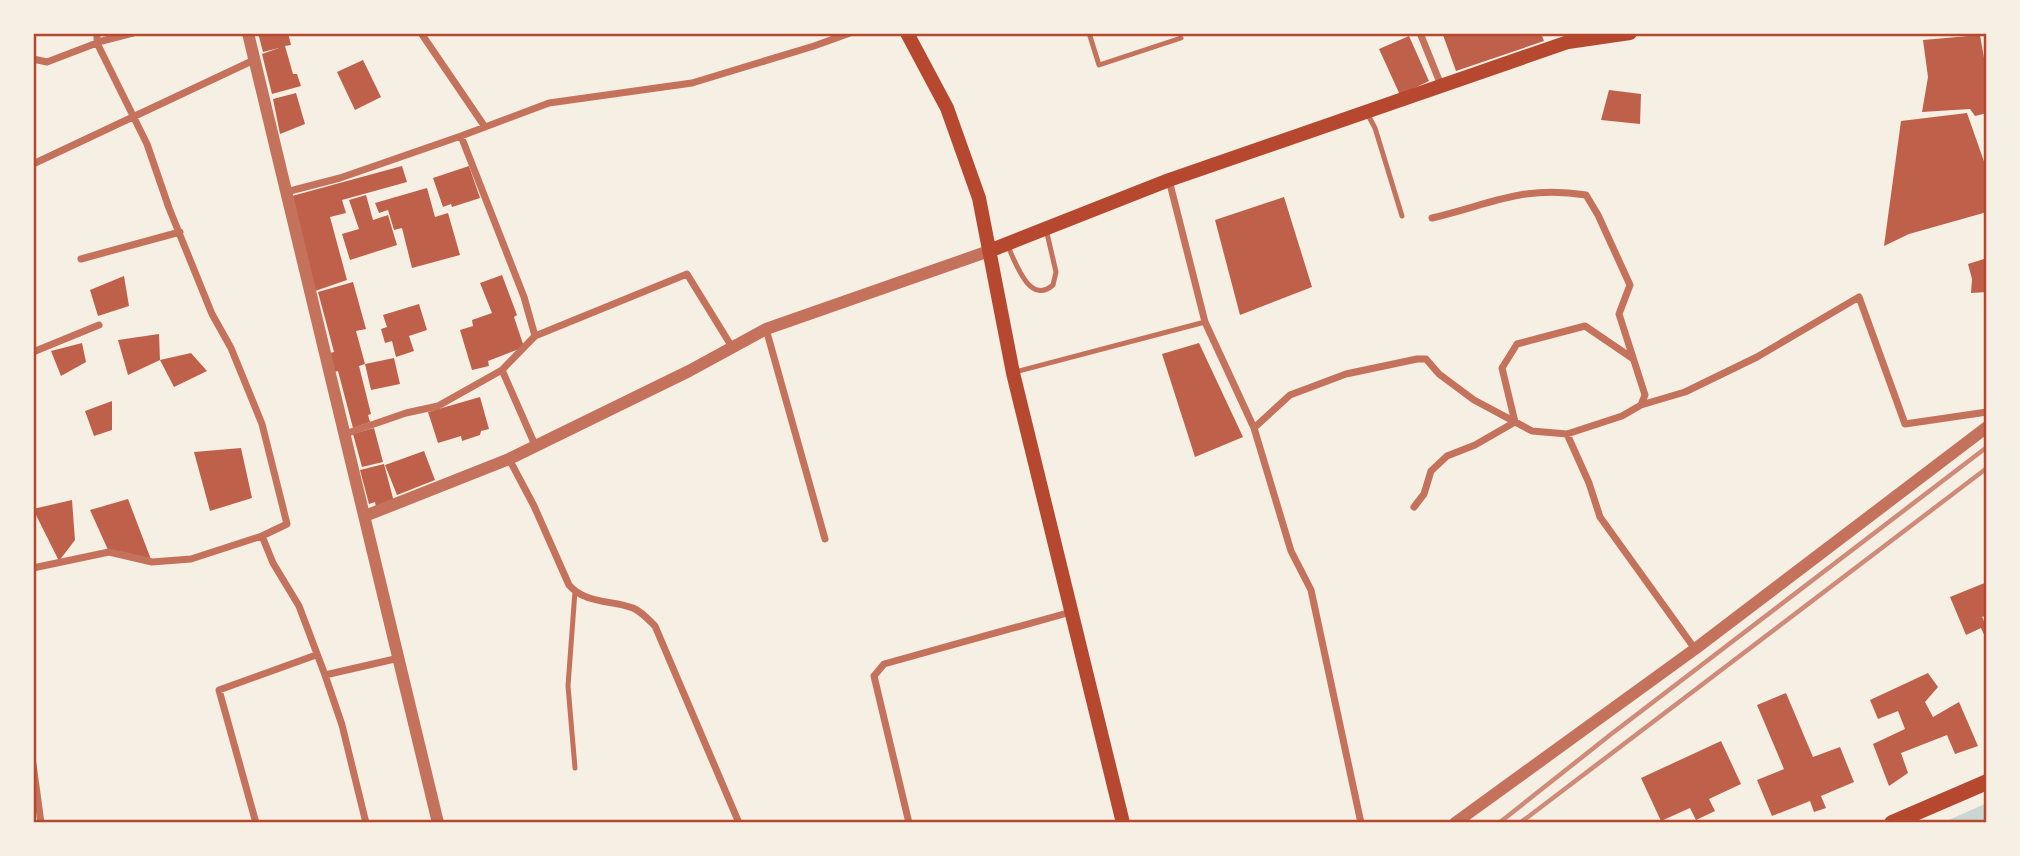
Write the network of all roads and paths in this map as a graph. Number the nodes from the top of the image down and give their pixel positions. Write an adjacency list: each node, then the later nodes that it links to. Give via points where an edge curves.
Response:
1 (97, 33): 11 (street)
2 (132, 33): 11 (street)
3 (248, 33): 13 (street)
4 (421, 33): 17 (street)
5 (849, 33): 17 (street, via 692,83 549,103)
6 (907, 33): 27 (main road, via 947,108 979,198)
7 (1089, 33): 10 (lane, via 1099,65)
8 (1420, 33): 14 (street)
9 (1630, 33): 14 (main road, via 1568,42)
10 (1181, 38)
11 (97, 43): 12 (street, via 47,62); 16 (street)
12 (33, 59)
13 (254, 60): 16 (street); 21 (street)
14 (1441, 85): 15 (main road)
15 (1367, 113): 20 (main road); 22 (lane, via 1376,128)
16 (132, 117): 19 (street); 25 (street)
17 (485, 127): 18 (street)
18 (461, 136): 21 (street); 32 (street)
19 (33, 164)
20 (1169, 180): 24 (main road); 29 (street)
21 (286, 192): 43 (street)
22 (1402, 216)
23 (1432, 218): 35 (street, via 1532,192 1586,195 1630,285 1619,314)
24 (1046, 229): 26 (main road); 26 (lane, via 1056,272 1054,285 1043,291 1028,284)
25 (180, 232): 28 (street); 49 (street, via 262,424 287,524)
26 (1007, 244): 27 (main road)
27 (989, 251): 31 (street); 37 (main road)
28 (81, 259)
29 (1205, 322): 37 (lane); 42 (street)
30 (99, 325): 34 (street)
31 (766, 329): 33 (street); 50 (street)
32 (535, 336): 33 (street, via 687,274); 36 (street)
33 (732, 346): 45 (street)
34 (33, 352)
35 (1633, 359): 38 (street, via 1645,395); 40 (street, via 1586,326 1517,344 1502,369)
36 (502, 370): 43 (street, via 438,406); 45 (street)
37 (1013, 373): 53 (main road)
38 (1641, 405): 39 (street, via 1685,392 1757,357 1858,297 1905,424); 44 (street)
39 (1987, 412)
40 (1515, 422): 42 (street, via 1475,400 1426,359 1417,359 1346,374 1290,395); 44 (street, via 1532,431); 47 (street, via 1447,456 1431,471)
41 (1987, 426): 54 (street)
42 (1254, 428): 68 (street, via 1291,551 1311,590)
43 (345, 434): 48 (street)
44 (1567, 434): 54 (street, via 1600,517)
45 (535, 445): 46 (street)
46 (509, 459): 48 (street); 52 (street)
47 (1414, 507)
48 (365, 516): 56 (street)
49 (262, 536): 51 (street, via 191,559 152,562 109,552); 55 (street, via 299,606)
50 (825, 539)
51 (33, 568)
52 (575, 591): 59 (lane, via 568,686); 66 (street, via 634,608 655,626)
53 (1071, 612): 61 (main road); 67 (street, via 884,664 874,676)
54 (1695, 649): 69 (street)
55 (316, 655): 57 (street); 63 (street, via 219,690)
56 (399, 658): 57 (street); 65 (street)
57 (325, 675): 64 (street)
58 (33, 764): 62 (street)
59 (575, 768)
60 (1987, 782): 70 (main road)
61 (1120, 822)
62 (41, 823)
63 (256, 823)
64 (366, 823)
65 (438, 823)
66 (739, 823)
67 (909, 823)
68 (1361, 823)
69 (1455, 823)
70 (1892, 823)

